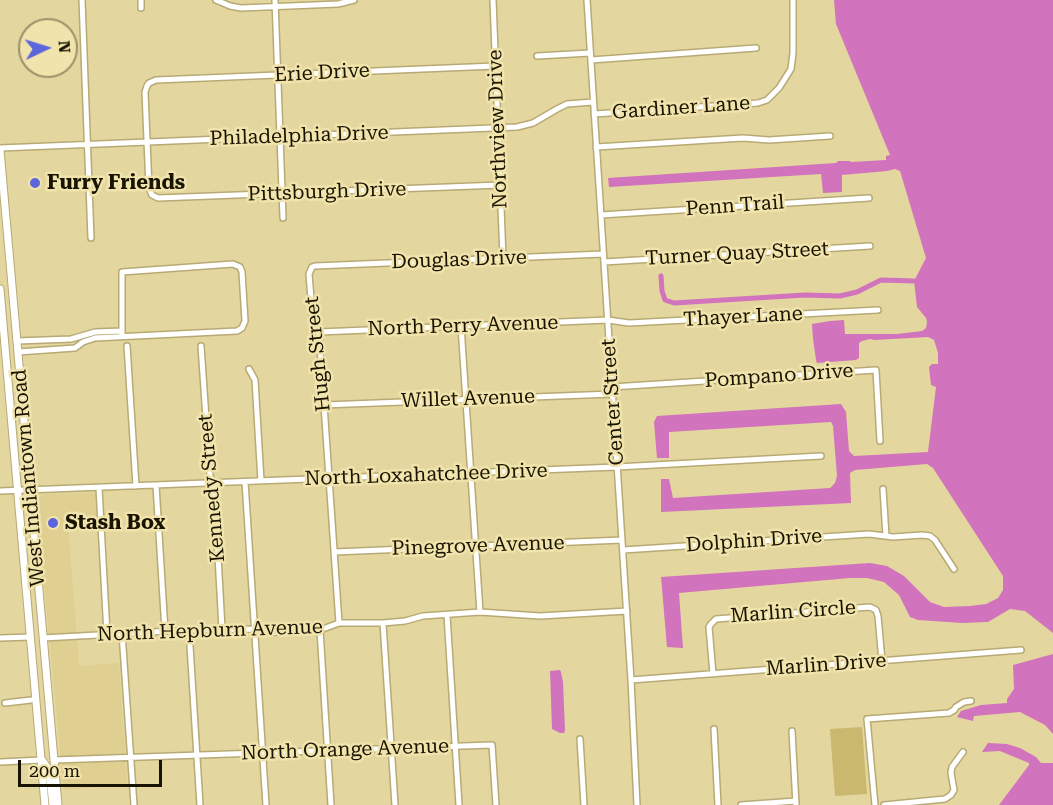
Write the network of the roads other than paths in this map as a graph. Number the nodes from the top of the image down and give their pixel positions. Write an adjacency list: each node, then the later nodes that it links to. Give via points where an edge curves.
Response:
1 (82, 0): 21 (street)
2 (141, 0): 9 (street)
3 (216, 0): 8 (street, via 241,8)
4 (354, 0): 8 (street, via 338,4)
5 (493, 0): 13 (street, Northview Drive)
6 (587, 0): 12 (street, Center Street)
7 (793, 0): 16 (street, Gardiner Lane, via 793,62 786,78 767,100)
8 (275, 3): 14 (street)
9 (141, 8)
10 (756, 48): 12 (street)
11 (537, 56): 12 (street)
12 (590, 56): 15 (street, Center Street)
13 (495, 66): 14 (street, Erie Drive); 17 (street, Northview Drive)
14 (278, 75): 19 (street); 20 (street, Erie Drive, via 149,83 145,93)
15 (593, 102): 16 (street, Center Street); 17 (street, Philadelphia Drive, via 567,104 523,126)
16 (594, 114): 22 (street, Center Street)
17 (498, 128): 19 (street, Philadelphia Drive); 24 (street, Northview Drive)
18 (830, 136): 22 (street)
19 (280, 137): 20 (street, Philadelphia Drive); 25 (street)
20 (147, 142): 21 (street, Philadelphia Drive); 25 (street, Pittsburgh Drive, via 149,188 155,197)
21 (88, 144): 23 (street, Philadelphia Drive); 29 (street)
22 (596, 147): 27 (street, Center Street)
23 (0, 149): 42 (main road, West Indiantown Road)
24 (500, 185): 25 (street, Pittsburgh Drive); 32 (street, Northview Drive)
25 (282, 194): 28 (street)
26 (869, 198): 27 (street, Penn Trail)
27 (601, 215): 31 (street, Center Street)
28 (283, 218)
29 (91, 238)
30 (870, 246): 33 (street, Turner Quay Street)
31 (603, 254): 32 (street, Douglas Drive); 33 (street, Center Street)
32 (503, 258): 34 (street, Douglas Drive)
33 (604, 262): 37 (street, Center Street)
34 (315, 266): 39 (street, Hugh Street, via 309,274 313,323)
35 (0, 288): 41 (main road, West Indiantown Road)
36 (878, 310): 37 (street, Thayer Lane, via 629,323)
37 (608, 320): 38 (street, North Perry Avenue); 48 (street, Center Street)
38 (461, 326): 39 (street, North Perry Avenue); 49 (street)
39 (319, 332): 50 (street, Hugh Street)
40 (122, 333): 40 (street, via 122,272 233,264 240,267 245,321 237,331); 42 (street, via 95,332 71,339); 46 (street, via 95,338 75,348)
41 (2, 340): 42 (main road); 45 (main road, West Indiantown Road)
42 (17, 341): 46 (main road, West Indiantown Road)
43 (127, 346): 59 (street)
44 (201, 346): 58 (street, Kennedy Street, via 210,476)
45 (3, 352): 46 (main road); 64 (main road, West Indiantown Road)
46 (18, 352): 65 (main road, West Indiantown Road)
47 (249, 369): 56 (street, via 255,380)
48 (612, 390): 49 (street, Willet Avenue); 51 (street, Pompano Drive, via 876,370); 53 (street, Center Street)
49 (466, 399): 50 (street, Willet Avenue); 54 (street)
50 (324, 405): 55 (street, Hugh Street)
51 (880, 441)
52 (821, 456): 53 (street, North Loxahatchee Drive)
53 (617, 467): 54 (street, North Loxahatchee Drive); 67 (street, Center Street)
54 (471, 473): 55 (street, North Loxahatchee Drive); 68 (street)
55 (329, 478): 56 (street, North Loxahatchee Drive); 70 (street, Hugh Street)
56 (261, 481): 57 (street, North Loxahatchee Drive)
57 (245, 482): 58 (street, North Loxahatchee Drive); 78 (street)
58 (214, 483): 60 (street, North Loxahatchee Drive); 77 (street, Kennedy Street)
59 (136, 486): 60 (street, North Loxahatchee Drive); 61 (street, North Loxahatchee Drive)
60 (156, 486): 81 (street)
61 (99, 488): 65 (street, North Loxahatchee Drive); 83 (street)
62 (884, 489): 66 (street)
63 (0, 491): 64 (street, North Loxahatchee Drive)
64 (18, 491): 65 (street, North Loxahatchee Drive); 84 (main road, West Indiantown Road)
65 (30, 491): 86 (main road, West Indiantown Road)
66 (886, 536): 69 (street, Dolphin Drive); 71 (street, Dolphin Drive, via 930,536)
67 (622, 540): 68 (street, Pinegrove Avenue); 69 (street, Center Street)
68 (476, 546): 70 (street, Pinegrove Avenue); 73 (street)
69 (623, 550): 72 (street, Center Street)
70 (334, 552): 76 (street, Hugh Street)
71 (954, 569)
72 (627, 611): 73 (street, North Hepburn Avenue, via 540,616); 91 (street, Center Street)
73 (480, 612): 74 (street, North Hepburn Avenue)
74 (447, 615): 75 (street, North Hepburn Avenue); 98 (street)
75 (383, 623): 76 (street, North Hepburn Avenue); 99 (street)
76 (339, 624): 80 (street, North Hepburn Avenue)
77 (222, 629): 78 (street, North Hepburn Avenue); 79 (street, North Hepburn Avenue)
78 (255, 629): 80 (street, North Hepburn Avenue, via 258,633); 102 (street)
79 (189, 630): 81 (street, North Hepburn Avenue); 103 (street)
80 (320, 630): 100 (street)
81 (165, 631): 82 (street, North Hepburn Avenue)
82 (123, 633): 83 (street, North Hepburn Avenue); 104 (street)
83 (107, 634): 86 (street, North Hepburn Avenue)
84 (30, 637): 85 (street); 89 (main road, West Indiantown Road)
85 (0, 638)
86 (43, 638): 106 (main road, West Indiantown Road)
87 (1022, 650): 88 (street, Marlin Drive)
88 (882, 661): 90 (street, Marlin Drive); 90 (street, Marlin Circle, via 876,610 823,610 716,619 709,627)
89 (33, 672): 105 (main road, West Indiantown Road); 106 (main road, via 45,748)
90 (712, 674): 91 (street, Marlin Drive)
91 (631, 680): 120 (street, Center Street)
92 (31, 700): 94 (street)
93 (971, 701): 123 (street, via 949,713 867,719)
94 (5, 703)
95 (714, 729): 121 (street)
96 (792, 730): 108 (street)
97 (579, 739): 119 (street)
98 (455, 746): 99 (street, North Orange Avenue); 117 (street); 118 (street, North Orange Avenue, via 492,745)
99 (392, 748): 100 (street, North Orange Avenue); 116 (street)
100 (328, 751): 102 (street, North Orange Avenue); 115 (street)
101 (963, 752): 124 (street, via 952,767 954,790 945,800)
102 (263, 753): 103 (street, North Orange Avenue); 114 (street)
103 (197, 755): 104 (street, North Orange Avenue); 113 (street)
104 (131, 758): 106 (street, North Orange Avenue); 112 (street)
105 (42, 760): 107 (street); 109 (main road, West Indiantown Road); 110 (main road, via 49,770)
106 (54, 760): 111 (main road, West Indiantown Road)
107 (0, 762)
108 (796, 803): 122 (street)
109 (45, 805)
110 (53, 805)
111 (58, 805)
112 (134, 805)
113 (200, 805)
114 (266, 805)
115 (331, 805)
116 (395, 805)
117 (459, 805)
118 (496, 805)
119 (584, 805)
120 (638, 805)
121 (718, 805)
122 (741, 805)
123 (874, 805)
124 (884, 805)

